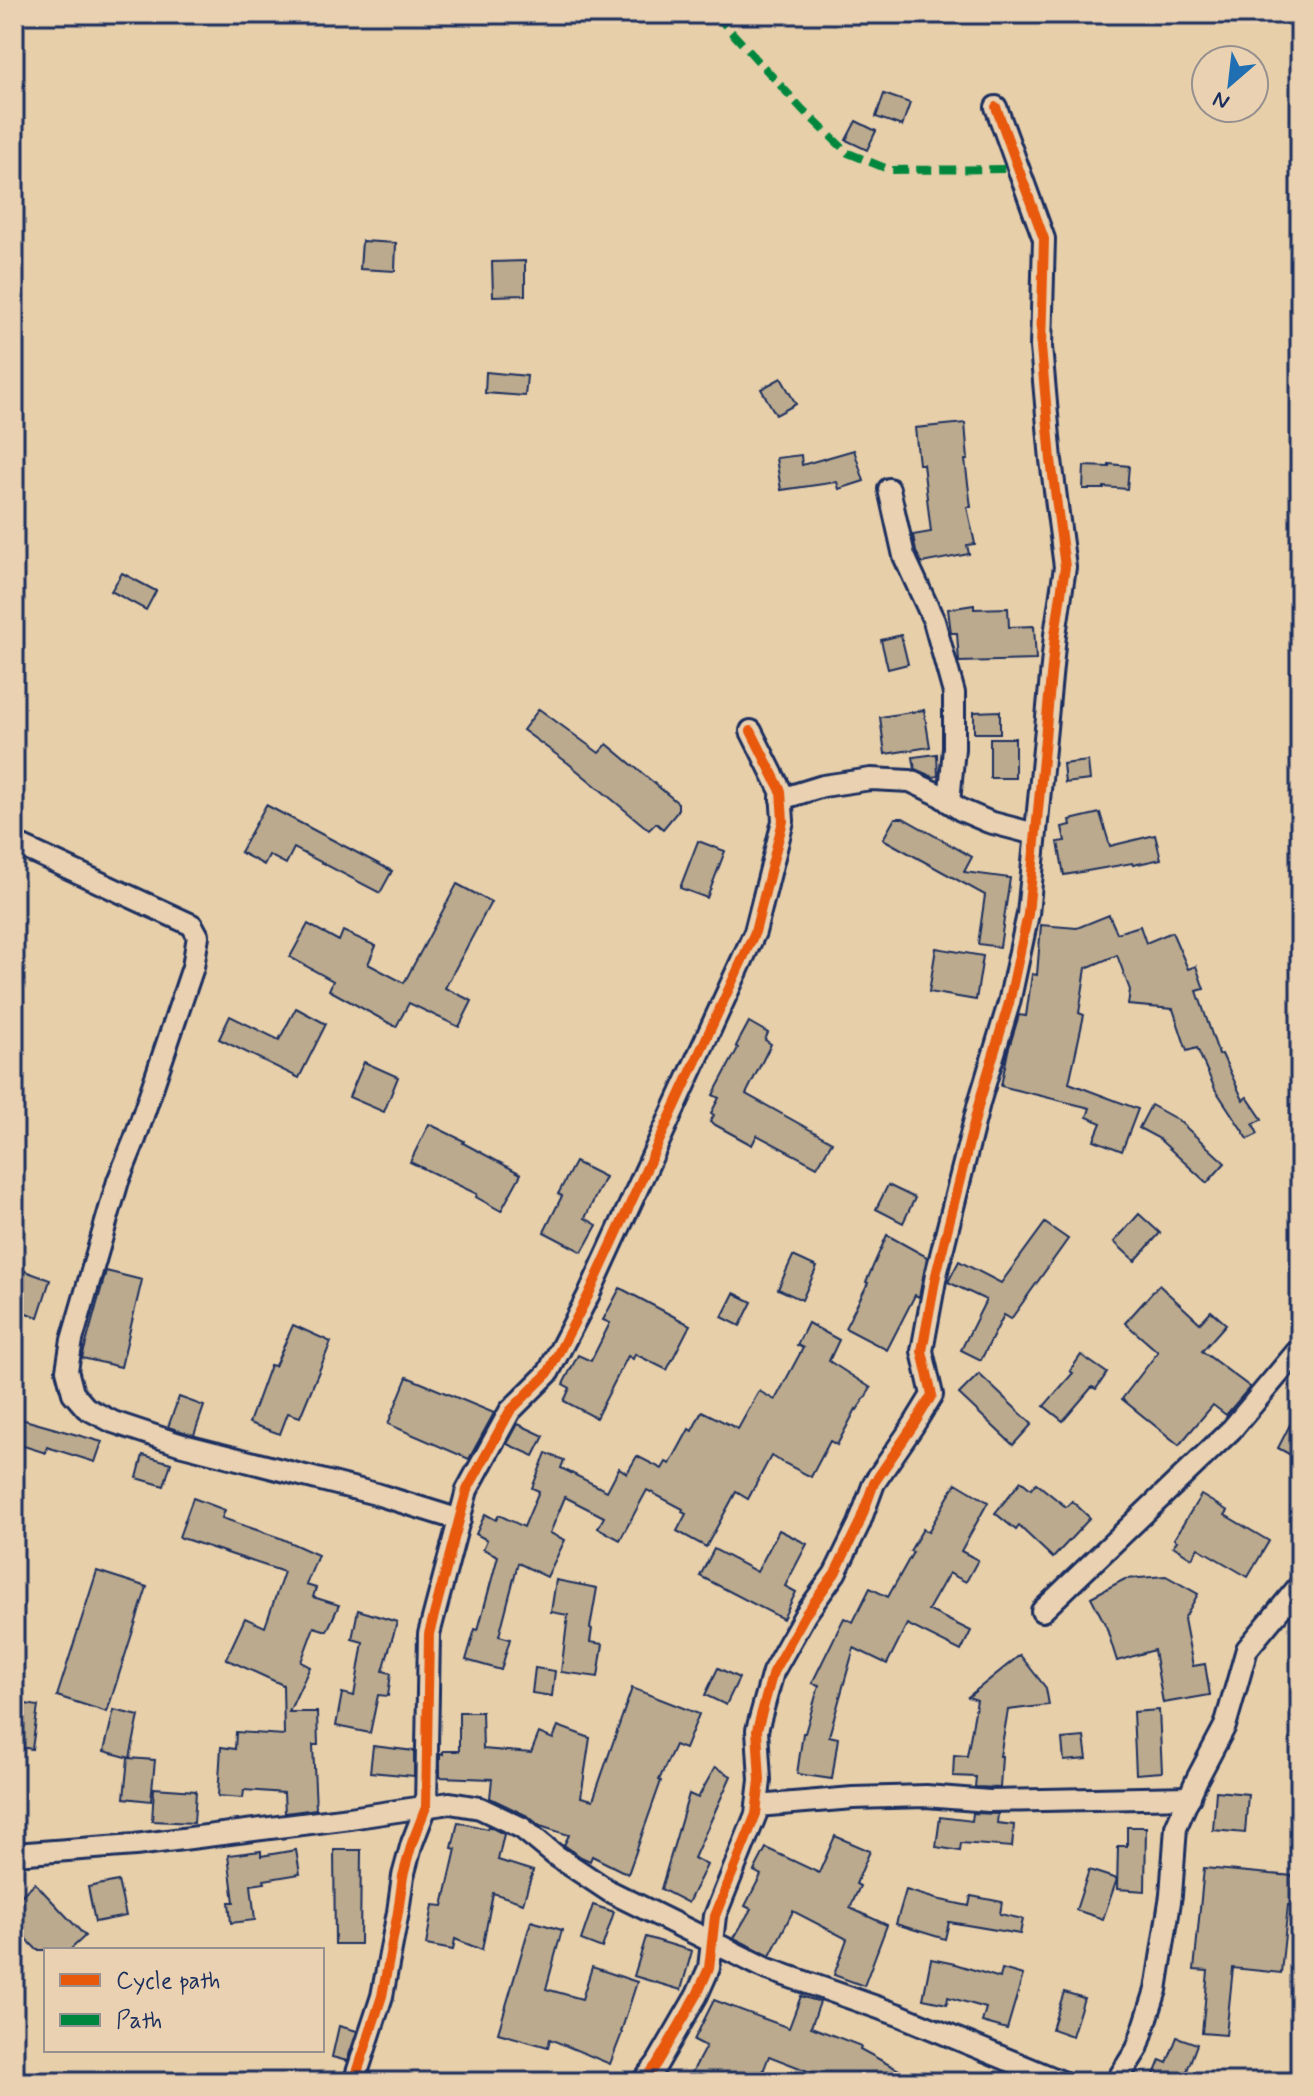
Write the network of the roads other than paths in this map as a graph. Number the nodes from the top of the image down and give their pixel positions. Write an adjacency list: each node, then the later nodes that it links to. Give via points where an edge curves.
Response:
1 (996, 107): 6 (street, via 1044,239 1041,347 1065,567)
2 (889, 489): 5 (street, via 904,556 934,621 954,693)
3 (751, 731): 4 (street)
4 (781, 799): 5 (street, via 871,779 910,781); 9 (street, via 783,821 755,932 588,1296 548,1373 510,1411 467,1490)
5 (949, 802): 6 (street, via 989,822)
6 (1035, 834): 13 (street, via 1028,914 1009,1003 936,1275 922,1351 932,1395 874,1483 835,1573 773,1672 757,1730)
7 (14, 843): 9 (street, via 192,925 198,936 193,967 118,1181 72,1340 67,1370 73,1393 86,1408 113,1422 179,1444)
8 (1300, 1348): 11 (street, via 1232,1429)
9 (460, 1520): 14 (street, via 429,1634)
10 (1300, 1585): 12 (street, via 1247,1649 1225,1726)
11 (1042, 1611)
12 (1190, 1797): 13 (street, via 989,1801 897,1796); 20 (street, via 1176,1827 1156,1990 1137,2049)
13 (757, 1806): 16 (street, via 715,1916)
14 (426, 1807): 15 (street, via 135,1845); 16 (street, via 450,1803 480,1808 522,1828 609,1891); 17 (street, via 403,1876 382,1996)
15 (14, 1854)
16 (712, 1941): 18 (street, via 709,1968 697,1995); 19 (street, via 765,1968 899,2015)
17 (354, 2082)
18 (643, 2082)
19 (1062, 2082)
20 (1116, 2082)

